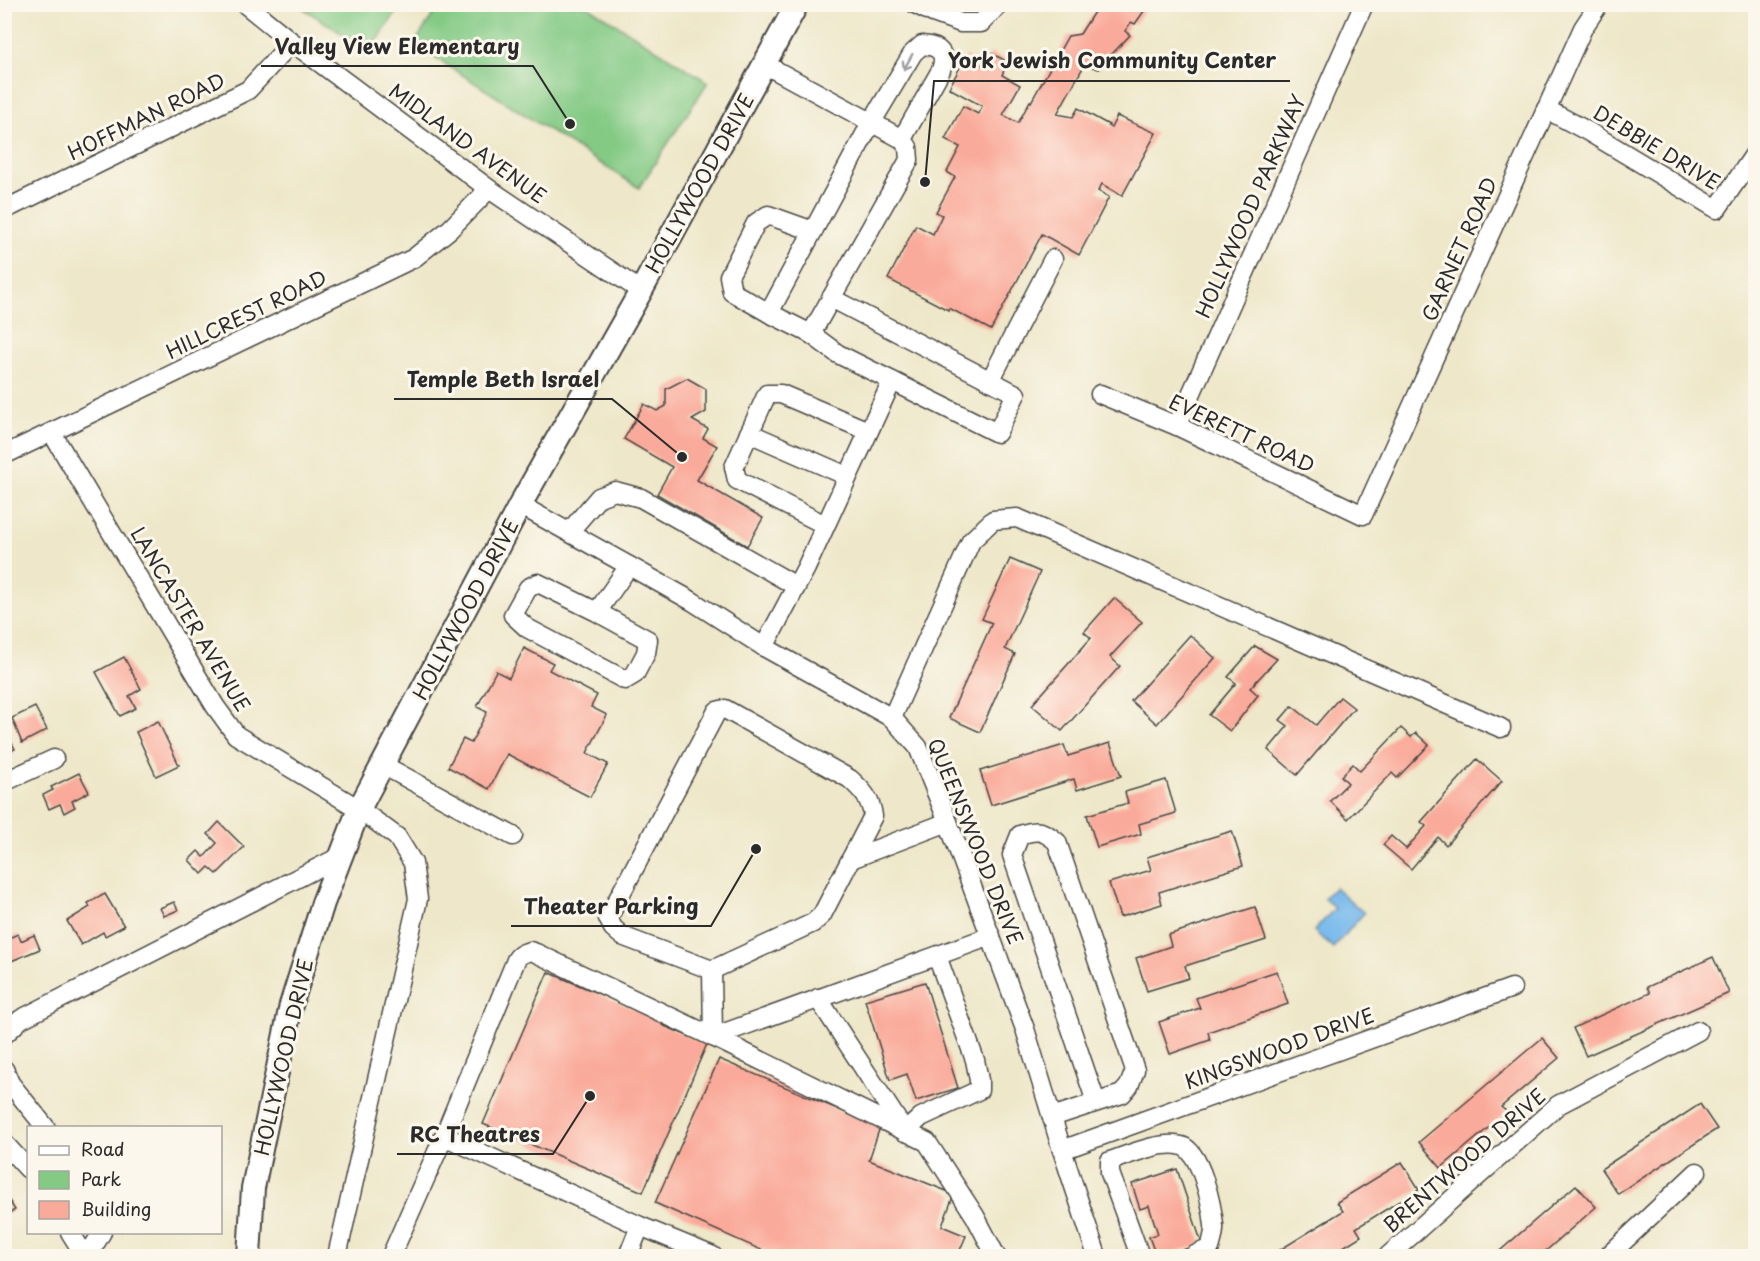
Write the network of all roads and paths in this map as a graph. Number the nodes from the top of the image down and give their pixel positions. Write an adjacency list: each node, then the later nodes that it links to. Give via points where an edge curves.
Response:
1 (245, 4): 7 (street, MIDLAND AVENUE)
2 (797, 4): 8 (main road, HOLLYWOOD DRIVE)
3 (915, 4): 4 (street, via 961,23 981,23)
4 (999, 4)
5 (1364, 4): 24 (street, HOLLYWOOD PARKWAY)
6 (1599, 4): 9 (street, GARNET ROAD, via 1582,28)
7 (292, 42): 13 (street, MIDLAND AVENUE); 14 (street, HOFFMAN ROAD, via 249,90)
8 (764, 64): 10 (street); 17 (main road, HOLLYWOOD DRIVE)
9 (1546, 109): 12 (street, DEBBIE DRIVE, via 1717,208); 31 (street, GARNET ROAD)
10 (871, 123): 11 (street); 11 (street, one-way to 10, via 941,70 944,57 939,50 927,45 917,48); 15 (street)
11 (902, 139): 18 (street, via 908,147 909,160)
12 (1755, 152)
13 (489, 189): 17 (street, MIDLAND AVENUE); 26 (street, HILLCREST ROAD, via 450,229 414,258)
14 (4, 210)
15 (813, 231): 19 (street); 19 (street, via 768,215 756,223 729,276 732,292)
16 (1053, 259): 22 (street)
17 (641, 291): 30 (main road, HOLLYWOOD DRIVE)
18 (831, 298): 20 (street); 22 (street)
19 (769, 313): 20 (street)
20 (811, 334): 21 (street, via 838,354)
21 (892, 381): 22 (street, via 997,433 1016,394); 25 (street)
22 (990, 381)
23 (1100, 394): 24 (street, EVERETT ROAD)
24 (1177, 426): 31 (street, EVERETT ROAD)
25 (868, 431): 27 (street, via 781,394 767,394); 29 (street)
26 (52, 433): 28 (street, HILLCREST ROAD); 43 (street, LANCASTER AVENUE, via 214,706 236,735)
27 (749, 433): 29 (street); 32 (street, via 734,467 737,480)
28 (4, 455)
29 (847, 476): 32 (street)
30 (520, 505): 33 (street, QUEENSWOOD DRIVE); 41 (main road, HOLLYWOOD DRIVE)
31 (1363, 515)
32 (825, 525): 35 (street)
33 (569, 532): 34 (street, QUEENSWOOD DRIVE); 35 (street, via 599,497 615,491 641,498)
34 (629, 566): 36 (street); 37 (street, QUEENSWOOD DRIVE)
35 (796, 586): 37 (street)
36 (597, 612): 36 (street, via 538,583 528,588 513,615 527,628 625,680 636,674 648,640)
37 (764, 646): 38 (street, QUEENSWOOD DRIVE)
38 (892, 718): 39 (street, via 971,541 993,520 1017,518); 44 (street, QUEENSWOOD DRIVE, via 918,747)
39 (1501, 728)
40 (54, 759): 42 (street)
41 (383, 765): 43 (main road, HOLLYWOOD DRIVE); 45 (street)
42 (4, 782)
43 (359, 809): 46 (main road, HOLLYWOOD DRIVE); 71 (street, LANCASTER AVENUE, via 397,837 413,863 418,899)
44 (948, 822): 47 (street); 48 (street, QUEENSWOOD DRIVE)
45 (513, 836)
46 (341, 856): 54 (street, via 21,1019); 70 (main road, HOLLYWOOD DRIVE, via 291,1005 253,1188)
47 (851, 859): 50 (street, via 822,915); 50 (street, via 873,816 864,791 850,779 725,709 717,711 608,918 622,936)
48 (991, 936): 49 (street); 58 (street, QUEENSWOOD DRIVE)
49 (937, 956): 52 (street); 60 (street, via 975,1060 979,1090 921,1117)
50 (712, 970): 55 (street)
51 (1512, 988): 63 (street, KINGSWOOD DRIVE)
52 (818, 999): 55 (street); 60 (street)
53 (1698, 1031): 79 (street, BRENTWOOD DRIVE, via 1558,1106)
54 (4, 1035)
55 (713, 1037): 60 (street); 61 (street, via 536,953 524,953 516,960)
56 (4, 1069): 59 (street, via 10,1083)
57 (1096, 1102): 57 (street, via 1122,1094 1135,1070 1057,842 1033,830 1020,835 1012,855); 58 (street)
58 (1052, 1118): 63 (street, QUEENSWOOD DRIVE)
59 (44, 1126)
60 (905, 1132): 75 (street, via 927,1143 975,1216)
61 (444, 1136): 66 (street); 72 (street)
62 (4, 1143): 64 (street)
63 (1062, 1150): 76 (street, QUEENSWOOD DRIVE)
64 (27, 1168)
65 (1697, 1172): 80 (street)
66 (640, 1226): 73 (street); 74 (street)
67 (70, 1234): 69 (street)
68 (101, 1234): 69 (street)
69 (86, 1257)
70 (249, 1257)
71 (337, 1257)
72 (391, 1257)
73 (628, 1257)
74 (713, 1257)
75 (996, 1257)
76 (1097, 1257)
77 (1140, 1257): 78 (street, via 1110,1173 1110,1161 1164,1145 1183,1146 1194,1156 1205,1185 1215,1227 1210,1248)
78 (1193, 1257)
79 (1388, 1257)
80 (1608, 1257)

